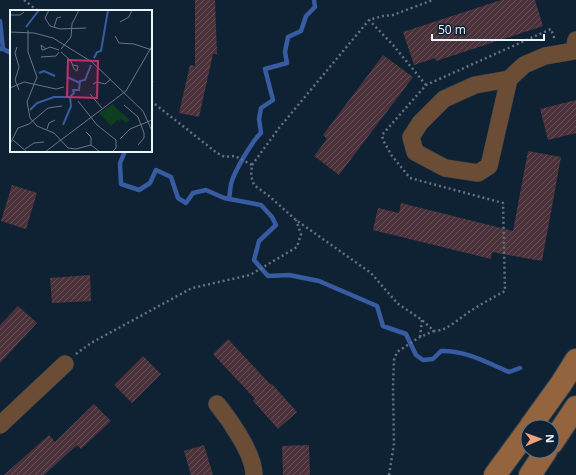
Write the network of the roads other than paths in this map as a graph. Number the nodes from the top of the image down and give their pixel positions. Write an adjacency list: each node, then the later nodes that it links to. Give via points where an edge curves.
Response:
1 (576, 40): 2 (street, via 574,51 545,56 524,65)
2 (509, 79): 2 (street, via 476,85 444,99 420,123 411,137 415,152 445,168 478,173 488,166)
3 (576, 360): 7 (main road)
4 (65, 364): 8 (street)
5 (217, 404): 12 (street, via 231,421 254,468)
6 (576, 407): 9 (main road)
7 (536, 419)
8 (0, 425)
9 (560, 431)
10 (520, 441): 13 (main road)
11 (541, 459): 14 (main road)
12 (254, 475)
13 (495, 475)
14 (530, 475)

